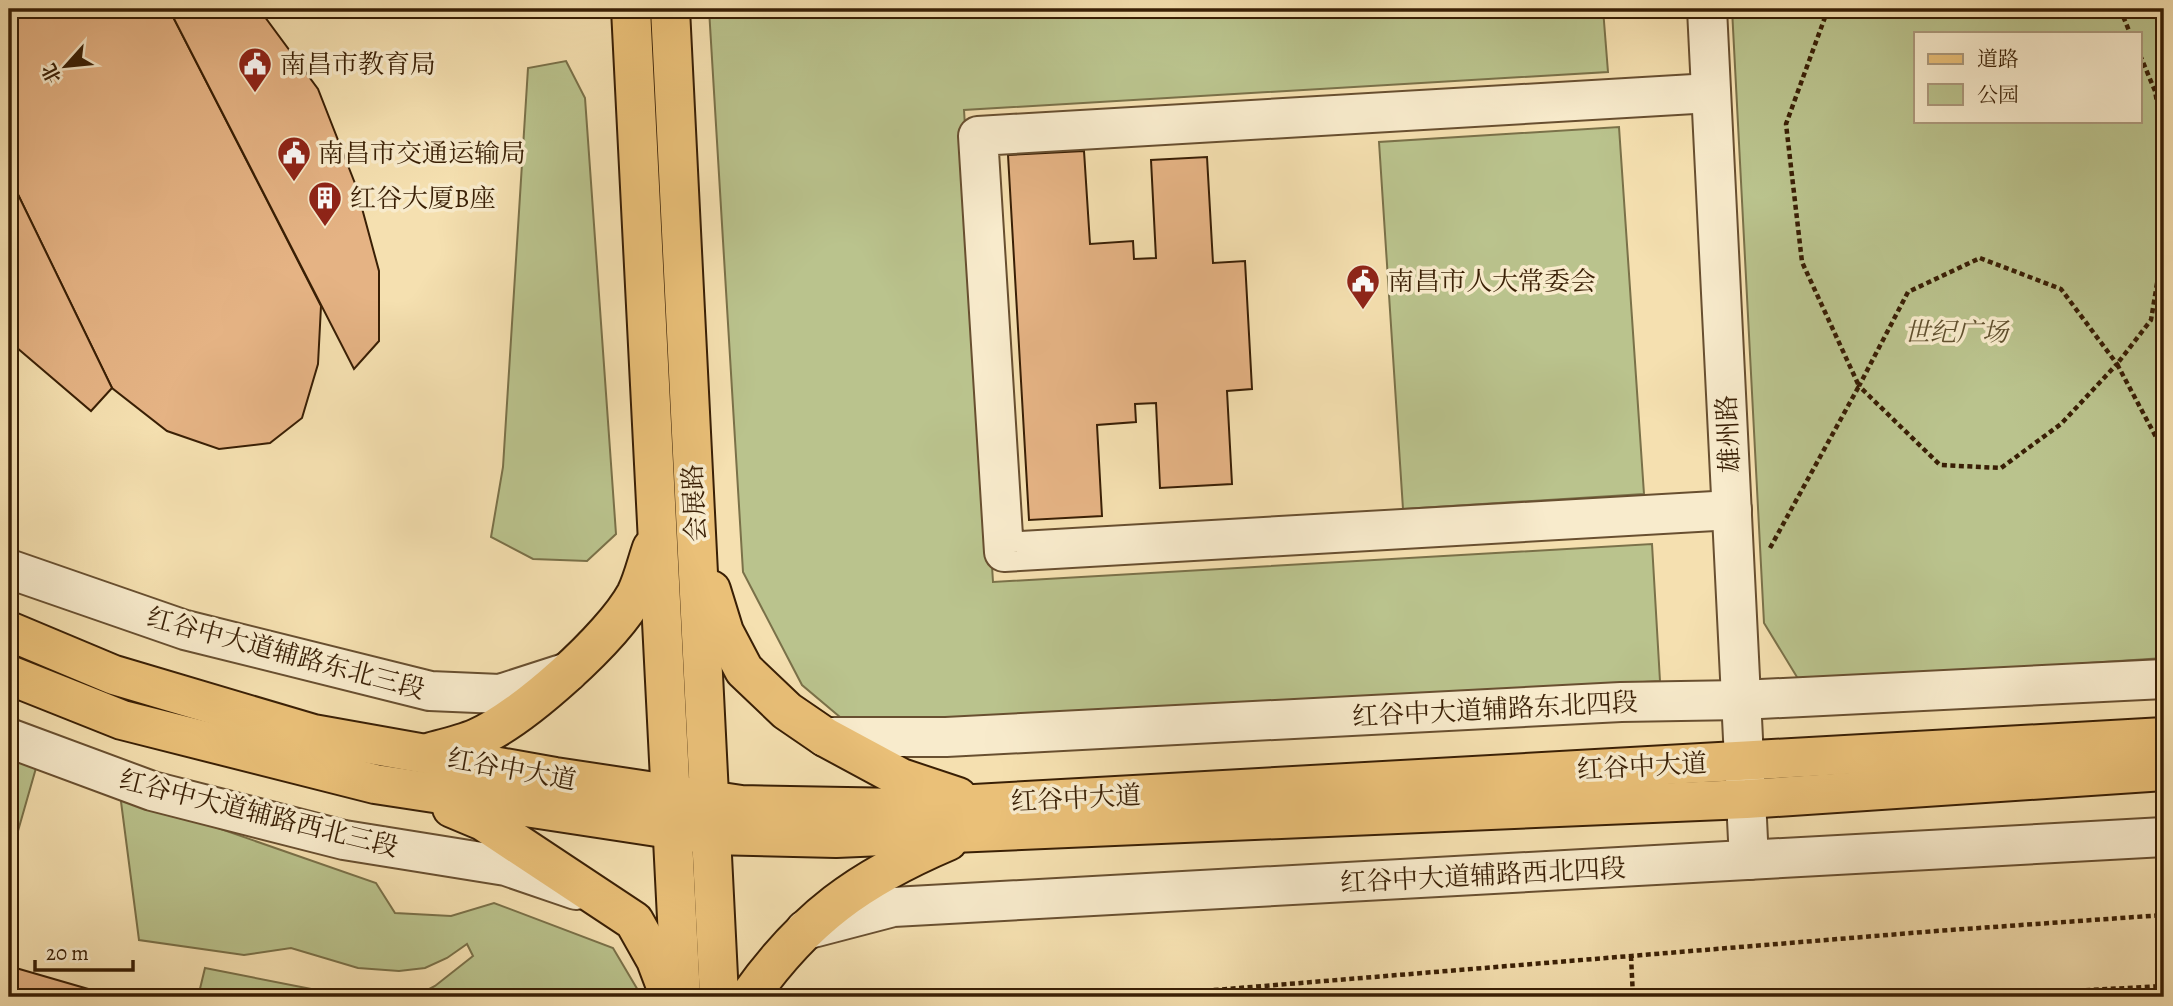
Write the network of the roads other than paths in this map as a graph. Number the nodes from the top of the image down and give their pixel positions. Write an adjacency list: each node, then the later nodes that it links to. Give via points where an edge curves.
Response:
1 (631, 9): 6 (main road, 会展路)
2 (670, 9): 7 (main road, 会展路)
3 (1707, 9): 4 (street, 雄州路)
4 (1711, 93): 5 (street, 雄州路); 5 (street, via 978,135 1004,552)
5 (1732, 510): 13 (street, 雄州路)
6 (658, 533): 10 (main road, via 636,593 607,634); 22 (main road, 会展路)
7 (696, 543): 14 (main road, via 724,632 744,670 787,711); 22 (main road, 会展路)
8 (9, 569): 10 (street, 红谷中大道辅路东北三段, via 185,630 430,691 500,694)
9 (9, 631): 17 (main road, 红谷中大道, via 114,675 299,730)
10 (568, 672): 17 (main road, via 478,738)
11 (9, 675): 20 (main road, 红谷中大道, via 122,720)
12 (2164, 679): 13 (street, 红谷中大道辅路东北四段)
13 (1741, 700): 14 (street, 红谷中大道辅路东北四段, via 1621,702 946,737); 18 (street, 雄州路)
14 (825, 737): 23 (main road)
15 (2164, 737): 18 (main road, 红谷中大道)
16 (9, 738): 26 (street, 红谷中大道辅路西北三段, via 152,791 344,840 506,866)
17 (425, 754): 22 (main road, 红谷中大道)
18 (1744, 761): 21 (street, 雄州路); 23 (main road, 红谷中大道)
19 (2164, 771): 21 (main road, 红谷中大道)
20 (408, 789): 22 (main road, 红谷中大道); 26 (main road, via 483,821)
21 (1746, 799): 23 (main road, 红谷中大道); 25 (street, 雄州路)
22 (691, 815): 23 (main road, 红谷中大道, via 836,838); 29 (main road, 会展路); 30 (main road, 会展路)
23 (973, 818): 27 (main road, via 844,896)
24 (2164, 837): 25 (street, 红谷中大道辅路西北四段)
25 (1749, 860): 27 (street, 红谷中大道辅路西北四段, via 893,907)
26 (594, 896): 28 (main road, via 634,921)
27 (805, 930): 31 (main road, via 775,961)
28 (670, 997)
29 (681, 997)
30 (719, 997)
31 (750, 997)

